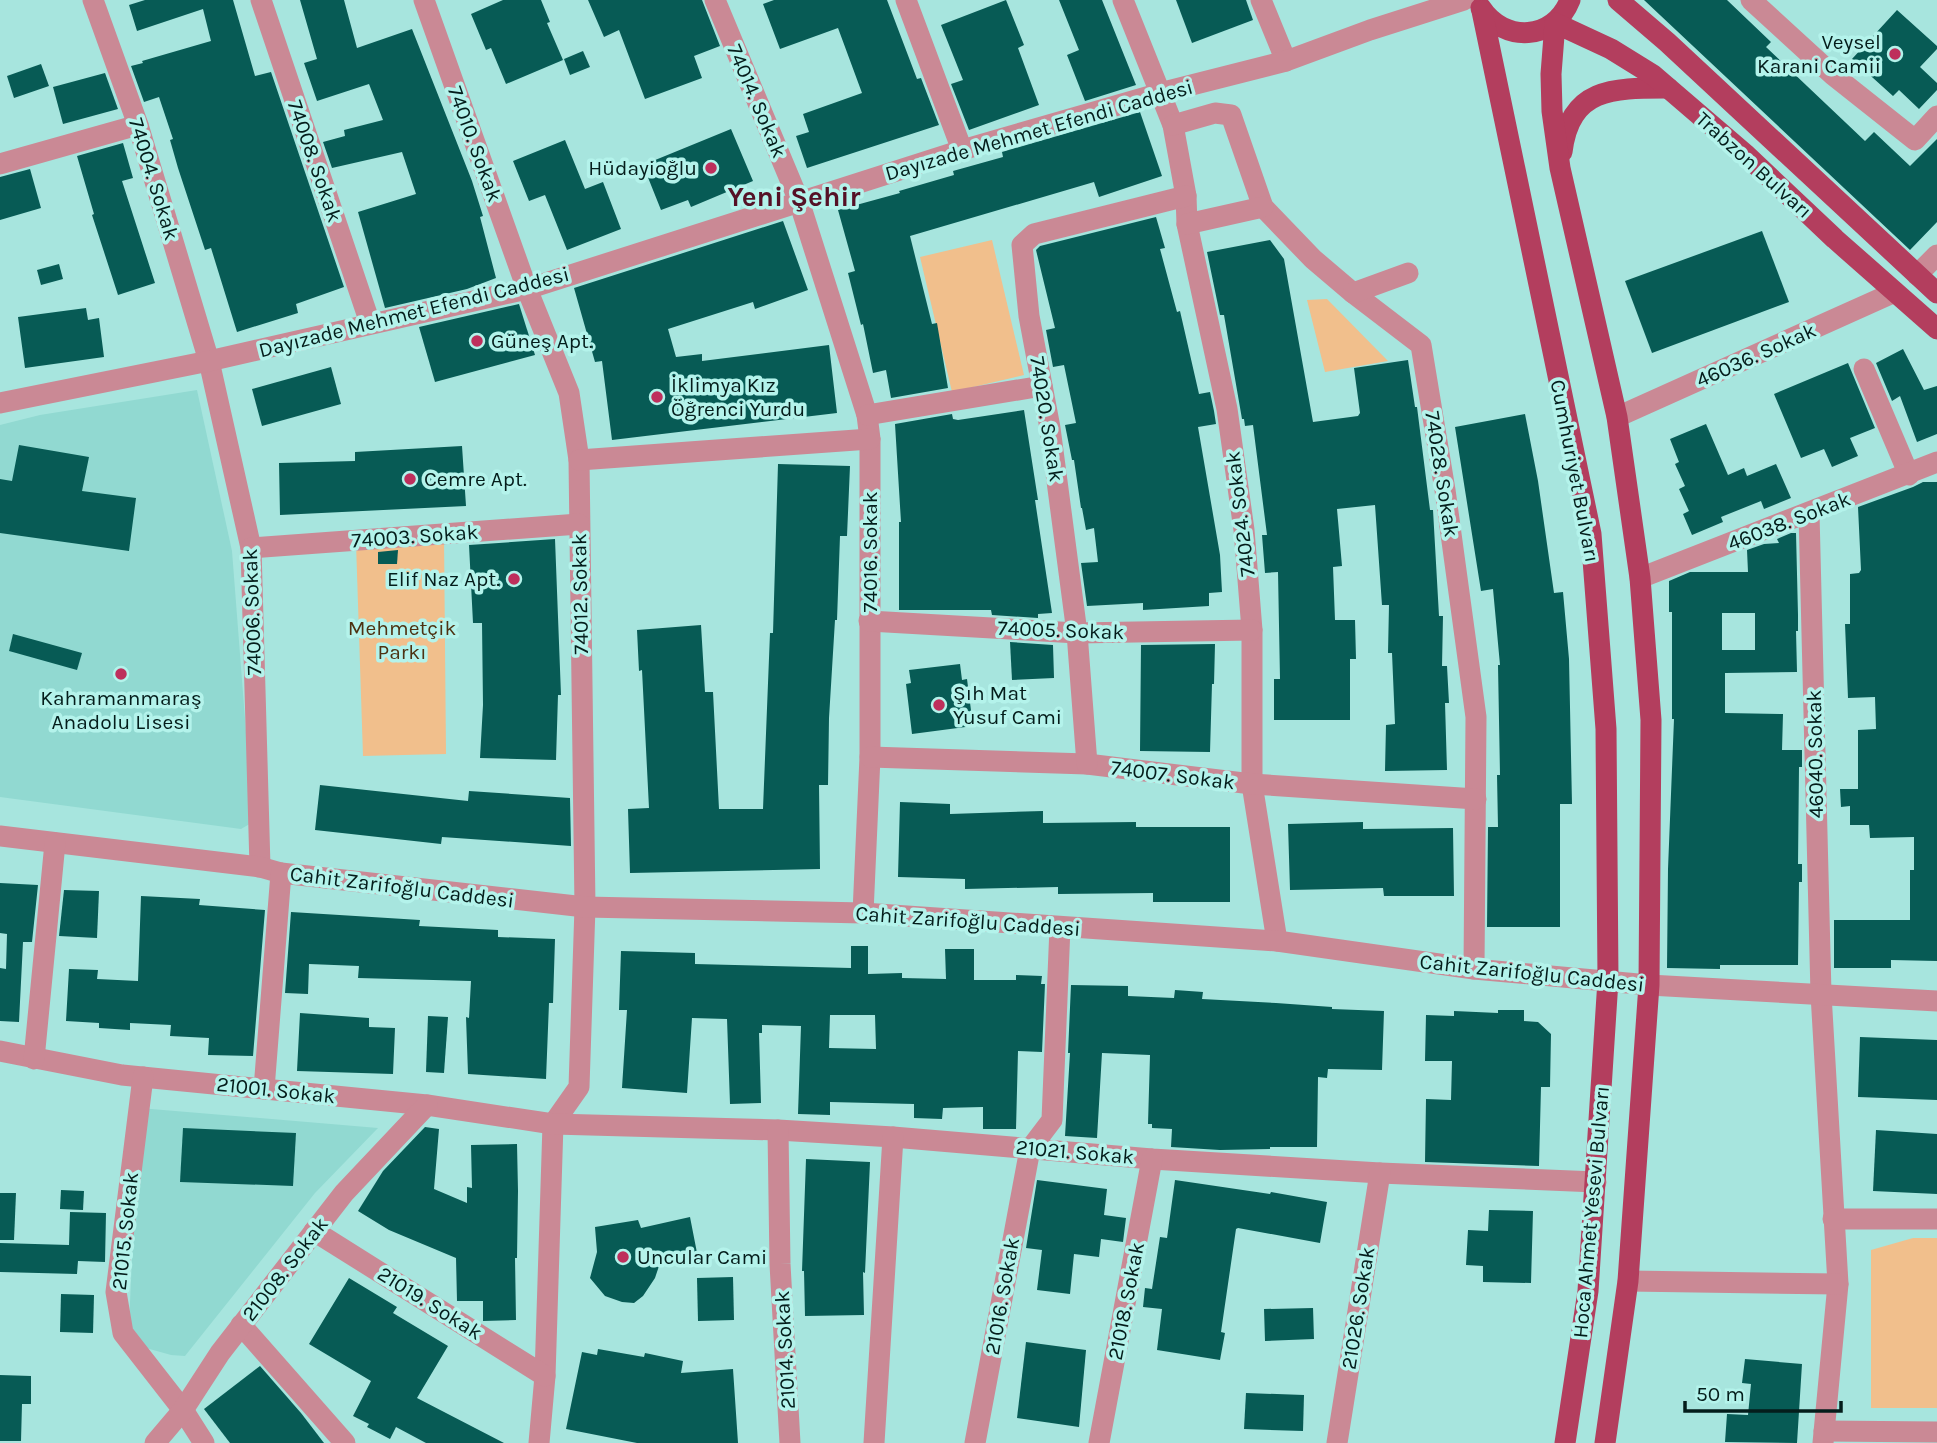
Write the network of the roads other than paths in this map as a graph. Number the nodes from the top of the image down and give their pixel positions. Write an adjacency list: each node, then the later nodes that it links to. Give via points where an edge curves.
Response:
1 (93, 0): 17 (street, 74004. Sokak)
2 (261, 0): 33 (street, 74008. Sokak)
3 (424, 0): 29 (street, 74010. Sokak)
4 (716, 0): 23 (street, 74014. Sokak)
5 (906, 0): 19 (street)
6 (1123, 0): 15 (street, 74024. Sokak)
7 (1261, 0): 13 (street)
8 (1570, 0): 12 (main road)
9 (1618, 0): 28 (main road, Trabzon Bulvarı)
10 (1751, 0): 16 (street, via 1833,75 1915,140)
11 (1474, 4): 12 (main road, via 1508,32 1541,31); 13 (street, Dayızade Mehmet Efendi Caddesi, via 1370,30); 65 (main road, Cumhuriyet Bulvarı, via 1591,534 1606,729)
12 (1556, 23): 14 (main road, Trabzon Bulvarı, via 1611,49); 21 (main road, via 1552,111)
13 (1286, 61): 15 (street, Dayızade Mehmet Efendi Caddesi)
14 (1668, 88): 21 (main road, via 1597,94 1577,110 1564,132); 30 (main road, Trabzon Bulvarı)
15 (1160, 93): 18 (street, 74024. Sokak); 19 (street, Dayızade Mehmet Efendi Caddesi)
16 (1937, 117)
17 (138, 125): 20 (street); 35 (street, 74004. Sokak)
18 (1173, 125): 22 (street, 74024. Sokak); 24 (street, 74028. Sokak, via 1215,113 1231,115)
19 (962, 150): 23 (street, Dayızade Mehmet Efendi Caddesi)
20 (0, 164)
21 (1560, 168): 40 (main road)
22 (1186, 197): 25 (street, 74024. Sokak); 37 (street, 74020. Sokak, via 1034,234 1022,245)
23 (799, 201): 29 (street, Dayızade Mehmet Efendi Caddesi); 39 (street, 74016. Sokak)
24 (1263, 206): 25 (street); 31 (street, 74028. Sokak)
25 (1187, 223): 50 (street, 74024. Sokak, via 1227,409)
26 (1937, 255): 28 (street)
27 (1408, 272): 31 (street)
28 (1917, 275): 32 (main road, Trabzon Bulvarı)
29 (527, 289): 33 (street, Dayızade Mehmet Efendi Caddesi); 42 (street, 74012. Sokak, via 569,393)
30 (1895, 292): 34 (main road, Trabzon Bulvarı); 40 (street, 46036. Sokak)
31 (1353, 293): 55 (street, 74028. Sokak, via 1421,345 1446,490 1476,717)
32 (1937, 293)
33 (370, 323): 35 (street, Dayızade Mehmet Efendi Caddesi)
34 (1937, 329)
35 (209, 361): 38 (street, Dayızade Mehmet Efendi Caddesi); 47 (street, 74006. Sokak)
36 (1864, 369): 44 (street)
37 (1042, 386): 39 (street); 51 (street, 74020. Sokak)
38 (0, 403)
39 (867, 415): 41 (street, 74016. Sokak)
40 (1617, 417): 48 (main road)
41 (870, 439): 42 (street); 49 (street, 74016. Sokak)
42 (579, 460): 46 (street, 74012. Sokak)
43 (1937, 463): 44 (street, 46038. Sokak)
44 (1909, 475): 45 (street, 46038. Sokak)
45 (1809, 513): 48 (street, 46038. Sokak); 67 (street, 46040. Sokak)
46 (579, 524): 47 (street, 74003. Sokak); 60 (street, 74012. Sokak)
47 (251, 548): 58 (street, 74006. Sokak)
48 (1640, 578): 66 (main road, via 1651,720)
49 (869, 621): 51 (street, 74005. Sokak); 52 (street, 74016. Sokak)
50 (1252, 630): 51 (street, 74005. Sokak); 54 (street, 74024. Sokak)
51 (1077, 633): 53 (street, 74020. Sokak)
52 (870, 757): 53 (street, 74007. Sokak); 61 (street, 74016. Sokak)
53 (1087, 764): 54 (street, 74007. Sokak)
54 (1252, 784): 55 (street, 74007. Sokak); 63 (street, 74024. Sokak)
55 (1476, 799): 64 (street, 74028. Sokak)
56 (0, 836): 57 (street, Cahit Zarifoğlu Caddesi)
57 (55, 842): 58 (street, Cahit Zarifoğlu Caddesi); 70 (street)
58 (260, 867): 59 (street, Cahit Zarifoğlu Caddesi)
59 (281, 873): 60 (street, Cahit Zarifoğlu Caddesi); 72 (street)
60 (584, 907): 61 (street, Cahit Zarifoğlu Caddesi); 74 (street, 74012. Sokak, via 579,1087)
61 (863, 913): 62 (street, Cahit Zarifoğlu Caddesi)
62 (1060, 927): 63 (street, Cahit Zarifoğlu Caddesi); 77 (street, via 1052,1120)
63 (1277, 941): 64 (street, Cahit Zarifoğlu Caddesi)
64 (1474, 969): 65 (street, Cahit Zarifoğlu Caddesi)
65 (1608, 980): 66 (street, Cahit Zarifoğlu Caddesi); 80 (main road, Hoca Ahmet Yesevi Bulvarı)
66 (1649, 985): 67 (street, Cahit Zarifoğlu Caddesi); 84 (main road, Hoca Ahmet Yesevi Bulvarı)
67 (1821, 994): 68 (street, Cahit Zarifoğlu Caddesi); 81 (street, 46040. Sokak)
68 (1937, 1001)
69 (0, 1051): 70 (street, 21001. Sokak)
70 (34, 1059): 71 (street, 21001. Sokak)
71 (143, 1077): 72 (street, 21001. Sokak); 88 (street, 21015. Sokak, via 116,1292 123,1333)
72 (264, 1089): 73 (street, 21001. Sokak)
73 (427, 1105): 74 (street, 21001. Sokak); 83 (street, 21008. Sokak)
74 (553, 1124): 75 (street, 21021. Sokak); 87 (street)
75 (778, 1130): 76 (street, 21021. Sokak); 95 (street, 21014. Sokak)
76 (893, 1137): 77 (street, 21021. Sokak); 96 (street)
77 (1030, 1149): 78 (street, 21021. Sokak); 97 (street, 21016. Sokak)
78 (1152, 1159): 79 (street, 21021. Sokak); 98 (street, 21018. Sokak)
79 (1380, 1173): 80 (street, 21021. Sokak); 99 (street, 21026. Sokak)
80 (1596, 1182): 100 (main road, Hoca Ahmet Yesevi Bulvarı, via 1588,1291)
81 (1833, 1219): 82 (street); 85 (street, 46040. Sokak)
82 (1937, 1219)
83 (314, 1231): 86 (street, 21008. Sokak); 87 (street, 21019. Sokak)
84 (1629, 1281): 85 (street); 101 (main road, Hoca Ahmet Yesevi Bulvarı)
85 (1838, 1284): 90 (street, 46040. Sokak)
86 (242, 1325): 88 (street, 21008. Sokak); 94 (street)
87 (545, 1376): 91 (street)
88 (183, 1410): 92 (street, 21008. Sokak); 93 (street, 21015. Sokak)
89 (1937, 1432): 90 (street)
90 (1824, 1437)
91 (541, 1442)
92 (155, 1443)
93 (204, 1443)
94 (345, 1443)
95 (790, 1443)
96 (874, 1443)
97 (975, 1443)
98 (1099, 1443)
99 (1336, 1443)
100 (1565, 1443)
101 (1605, 1443)

